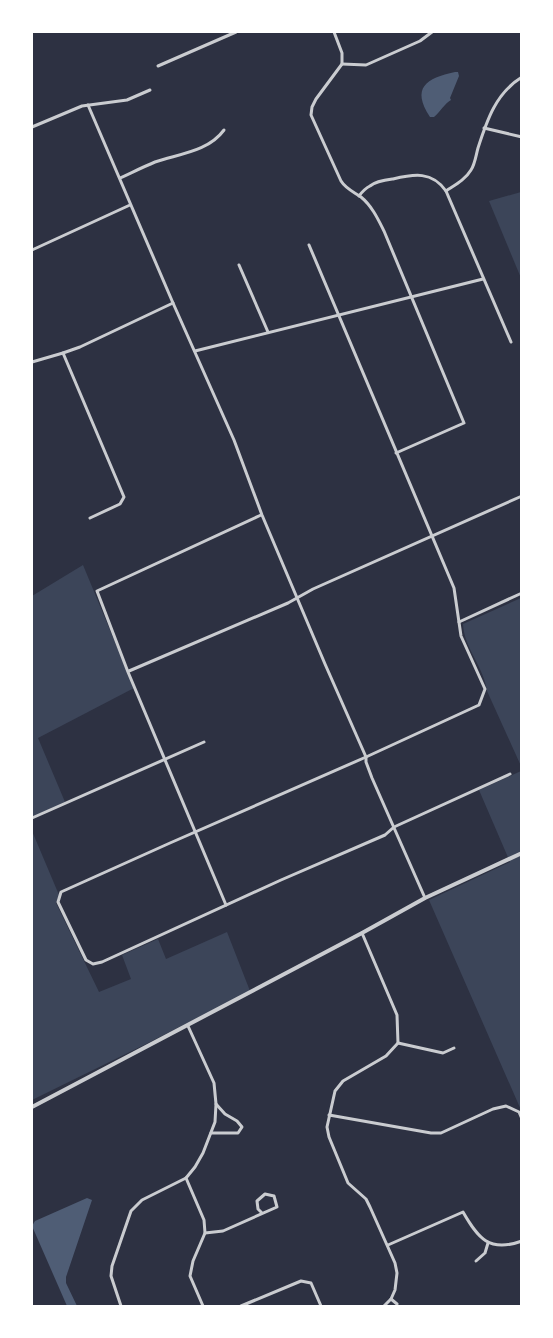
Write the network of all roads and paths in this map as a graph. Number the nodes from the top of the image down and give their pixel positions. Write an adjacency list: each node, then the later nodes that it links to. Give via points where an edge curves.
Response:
1 (236, 32): 5 (street)
2 (334, 32): 4 (street)
3 (432, 32): 4 (street, via 366,65)
4 (342, 64): 16 (street, via 315,99 311,115 341,181)
5 (158, 66)
6 (522, 77): 11 (street, via 499,98)
7 (150, 90): 8 (street, via 128,100)
8 (88, 105): 10 (street); 14 (street)
9 (32, 119): 10 (street)
10 (33, 126)
11 (484, 128): 13 (street); 15 (street, via 471,170)
12 (224, 130): 14 (street, via 215,140 183,155)
13 (522, 137)
14 (120, 178): 17 (street)
15 (446, 191): 16 (street, via 434,180 418,174 370,185); 21 (street)
16 (359, 196): 22 (street, via 384,231)
17 (130, 205): 19 (street); 23 (street)
18 (309, 245): 24 (street)
19 (32, 250)
20 (239, 265): 25 (street)
21 (483, 279): 22 (street); 26 (street)
22 (412, 297): 24 (street); 30 (street, via 464,423)
23 (173, 303): 27 (street); 28 (street)
24 (338, 315): 25 (street); 30 (street)
25 (268, 333): 27 (street)
26 (511, 342)
27 (195, 351): 32 (street)
28 (63, 354): 29 (street); 33 (street, via 124,497 120,504)
29 (32, 362)
30 (396, 453): 34 (street)
31 (522, 496): 34 (street)
32 (262, 514): 36 (street); 38 (street, via 98,591)
33 (90, 518)
34 (432, 536): 36 (street); 37 (street, via 454,588)
35 (522, 593): 37 (street)
36 (297, 597): 38 (street); 40 (street)
37 (459, 622): 40 (street, via 461,636 485,689 479,705)
38 (128, 672): 41 (street)
39 (204, 742): 41 (street)
40 (366, 758): 44 (street); 45 (street)
41 (165, 759): 43 (street); 45 (street)
42 (510, 774): 44 (street)
43 (32, 818)
44 (394, 827): 47 (street); 48 (street, via 385,835)
45 (196, 831): 48 (street); 48 (street, via 61,892 58,902 86,960 93,964)
46 (522, 853): 47 (street)
47 (424, 898): 49 (street)
48 (226, 905)
49 (362, 933): 50 (street); 51 (street, via 397,1016)
50 (188, 1026): 53 (street, via 214,1083); 54 (street)
51 (398, 1043): 52 (street, via 443,1053); 55 (street, via 386,1056 343,1082 335,1091)
52 (454, 1048)
53 (216, 1104): 57 (street); 57 (street, via 242,1127 238,1133)
54 (32, 1107)
55 (329, 1114): 56 (street, via 431,1133 441,1133 506,1106 519,1112); 63 (street, via 329,1137 348,1183 366,1199)
56 (522, 1119)
57 (211, 1133): 58 (street)
58 (186, 1178): 60 (street); 67 (street, via 142,1200 131,1211 112,1266 111,1276)
59 (262, 1213): 59 (street, via 277,1207 274,1196 266,1194 257,1201); 60 (street, via 223,1231)
60 (206, 1233): 68 (street, via 190,1276)
61 (522, 1241): 62 (street, via 501,1246)
62 (488, 1243): 63 (street, via 474,1232 463,1212); 64 (street)
63 (388, 1245): 65 (street, via 397,1274)
64 (476, 1261)
65 (391, 1299): 66 (street); 71 (street)
66 (397, 1304)
67 (121, 1306)
68 (202, 1306)
69 (241, 1306): 70 (street, via 301,1281 311,1283)
70 (321, 1306)
71 (384, 1306)

